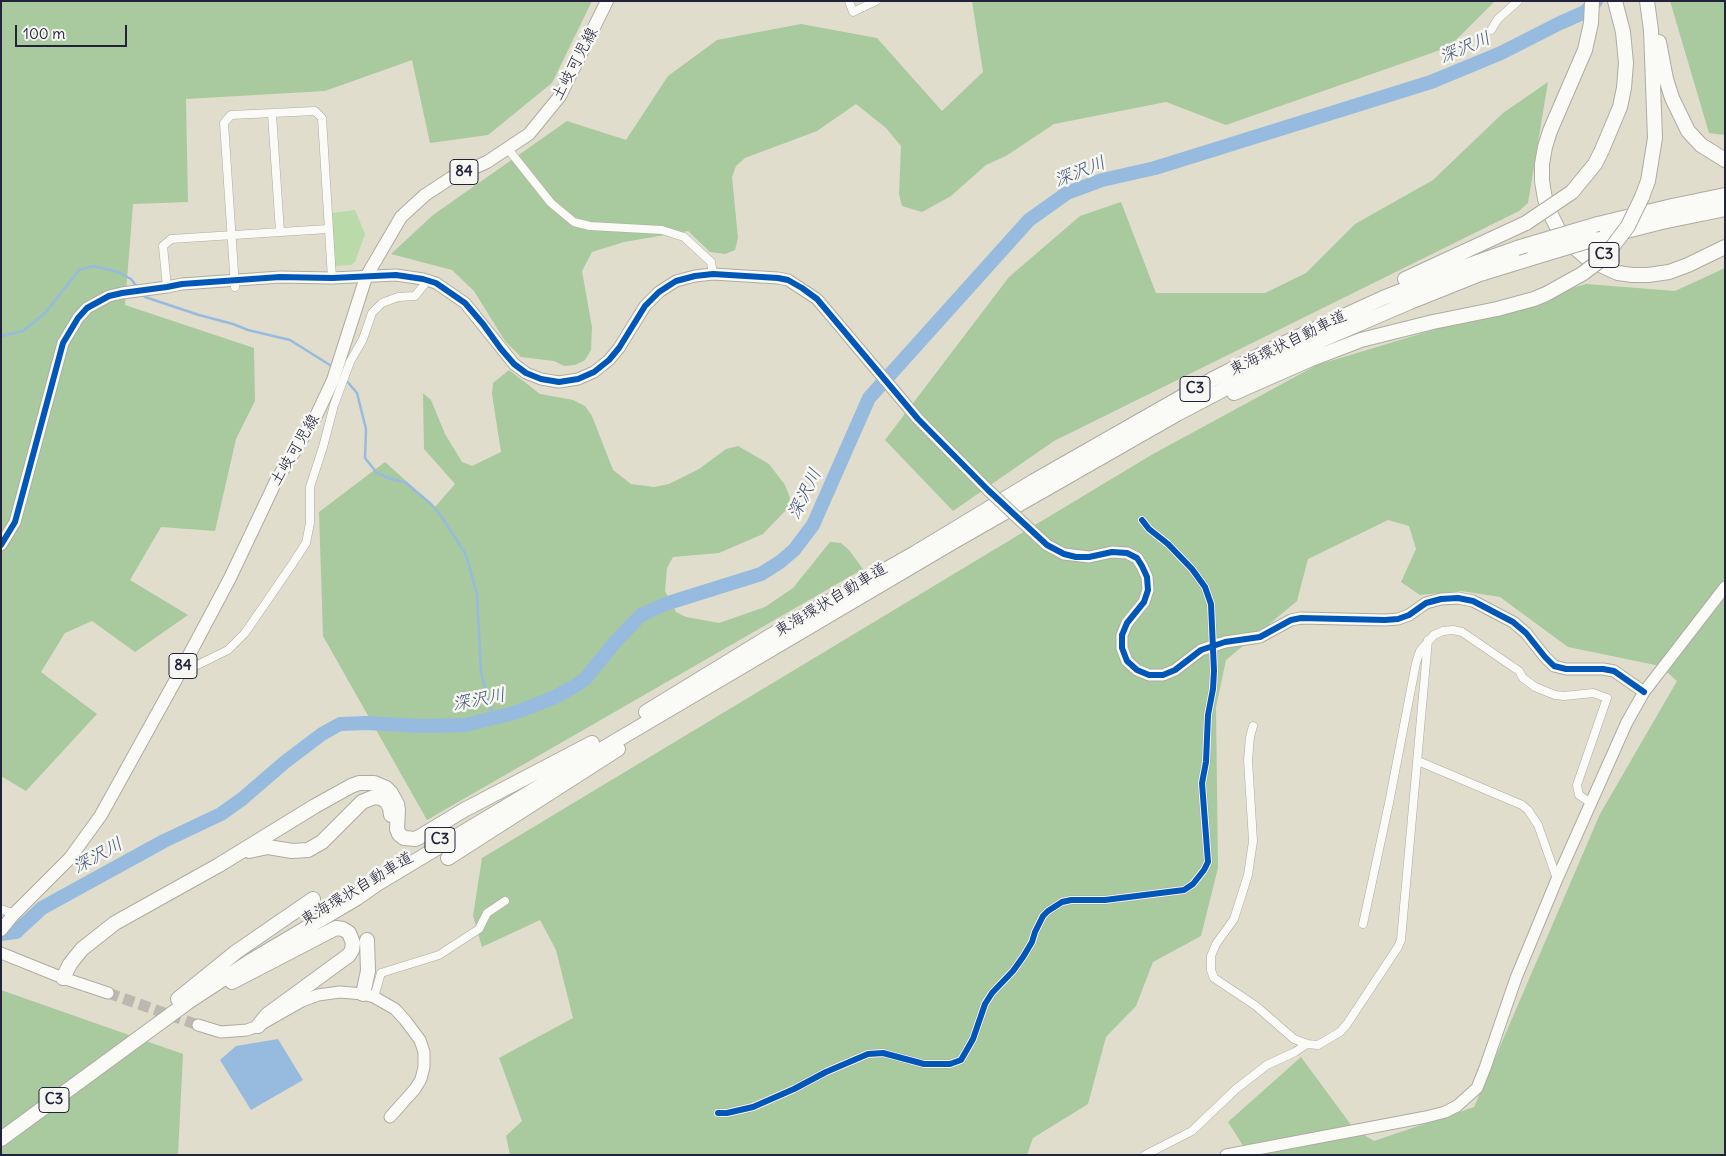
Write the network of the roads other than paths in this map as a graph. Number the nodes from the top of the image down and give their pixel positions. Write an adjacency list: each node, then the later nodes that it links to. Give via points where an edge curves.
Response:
1 (607, 1): 11 (main road, 土岐可児線 / 84, via 560,96 529,134)
2 (849, 1): 3 (street, via 853,12)
3 (876, 1)
4 (1518, 1): 8 (street)
5 (1592, 1): 18 (highway, via 1586,50 1550,131 1544,155 1542,180 1550,215 1566,240 1589,260 1618,273 1669,272)
6 (1615, 1): 25 (highway, bridge, via 1626,63 1620,107 1595,164 1572,192 1526,223 1343,309)
7 (1648, 1): 9 (highway, C3)
8 (1491, 30)
9 (1660, 81): 12 (highway, C3, via 1688,131 1701,145); 28 (highway, C3, bridge, via 1655,138 1642,197 1628,226 1613,246 1582,274 1534,299 1361,340 1263,380)
10 (272, 114): 15 (street, via 315,111 322,118); 16 (street); 17 (street, via 231,116 224,123)
11 (508, 149): 19 (street, via 551,203 574,222 590,226 662,230 684,237 711,262); 20 (main road, 土岐可児線 / 84, via 425,195 401,218)
12 (1725, 160)
13 (1725, 195): 25 (highway, 東海環状自動車道 / C3, bridge, via 1598,224 1516,248 1418,284)
14 (1725, 209): 28 (highway, 東海環状自動車道 / C3, bridge, via 1595,239 1445,288 1324,339 1237,382)
15 (328, 229): 16 (street); 21 (street)
16 (280, 232): 17 (street)
17 (232, 236): 23 (street); 24 (street, via 171,239 164,246)
18 (1725, 247)
19 (713, 274): 22 (street, via 676,281 659,292 645,306 609,360 578,380 559,382 541,379 514,364 466,303 436,283); 33 (street, bridge, via 788,280 817,299 918,419 1046,545 1064,554 1089,557 1112,552 1127,553 1137,558 1147,577 1148,590 1144,602 1122,635 1127,661 1137,670 1149,675 1164,675 1200,650)
20 (366, 277): 21 (street); 22 (street, via 396,275); 26 (main road, 土岐可児線 / 84)
21 (332, 278): 23 (street, via 280,277)
22 (423, 279): 26 (street, via 424,285 415,296 398,297 382,303 372,313 363,339)
23 (234, 284): 24 (street, via 182,284)
24 (167, 288): 30 (street, via 109,296 78,318 70,330 63,343 15,522)
25 (1278, 346): 38 (highway, 東海環状自動車道 / C3, via 1050,472)
26 (346, 359): 27 (main road, 土岐可児線 / 84)
27 (337, 382): 34 (main road, 土岐可児線 / 84, via 276,481); 34 (street, via 334,405 310,487 310,523 306,543 245,633 228,650)
28 (1098, 460): 35 (highway, 東海環状自動車道 / C3)
29 (1142, 520): 33 (street, via 1205,586 1211,604)
30 (1, 545)
31 (1725, 587): 36 (street)
32 (1428, 640): 39 (street); 40 (street, via 1443,631 1462,632 1519,671 1535,687 1555,695 1593,693 1607,698 1577,785 1579,795); 49 (street, via 1416,663)
33 (1214, 646): 36 (street, via 1260,637 1300,618 1398,619 1426,603 1458,598 1513,622 1554,666 1604,669); 60 (street, via 1213,689 1202,783 1208,862 1193,884 1184,890 1134,897 1072,900 1048,911 1023,958 985,1004 974,1039 960,1060 950,1064 924,1064 883,1053 868,1054 753,1107)
34 (179, 674): 48 (main road, 土岐可児線 / 84, via 86,838)
35 (728, 674): 42 (highway, via 657,724); 59 (highway, 東海環状自動車道 / C3, via 249,962)
36 (1644, 692): 40 (street)
37 (1253, 726): 58 (street, via 1248,760 1253,841 1248,876 1234,919 1211,956 1211,970 1214,978 1256,1006 1294,1039)
38 (592, 744): 43 (highway, via 464,810 416,839 399,834 398,810 391,793 381,785 366,782 343,790); 59 (highway, 東海環状自動車道 / C3, via 492,809 262,948 140,1029)
39 (1418, 761): 44 (street, via 1528,810 1538,826); 58 (street, via 1401,940 1348,1024 1318,1045)
40 (1591, 803): 44 (street)
41 (388, 829): 43 (highway, via 390,808 387,802 374,797 362,802 322,842 308,850 260,847)
42 (448, 858)
43 (219, 865): 53 (highway, via 103,932 82,949)
44 (1557, 880): 65 (street, via 1516,978 1485,1068 1476,1088 1457,1106 1426,1117)
45 (313, 899): 59 (highway, via 236,952 135,1030)
46 (505, 901): 55 (street, via 487,913 479,929 440,955 381,972)
47 (1, 909): 48 (street)
48 (14, 914): 50 (main road, 土岐可児線 / 84)
49 (1363, 924)
50 (1, 930)
51 (367, 940): 55 (highway)
52 (1, 953): 53 (street)
53 (63, 978): 54 (street)
54 (108, 993)
55 (368, 996): 57 (street, via 340,992 318,995); 61 (street, via 395,1009 420,1040 424,1052 424,1067 416,1089)
56 (198, 1025): 57 (street, via 221,1032)
57 (258, 1026): 59 (highway, via 267,1015 349,955 353,943 349,933 336,928 218,989 121,1054)
58 (1307, 1044): 64 (street, via 1267,1065 1192,1131)
59 (110, 1056): 62 (highway, 東海環状自動車道 / C3); 63 (highway, 東海環状自動車道 / C3)
60 (718, 1114)
61 (390, 1118)
62 (1, 1134)
63 (1, 1139)
64 (1145, 1155)
65 (1226, 1155)

